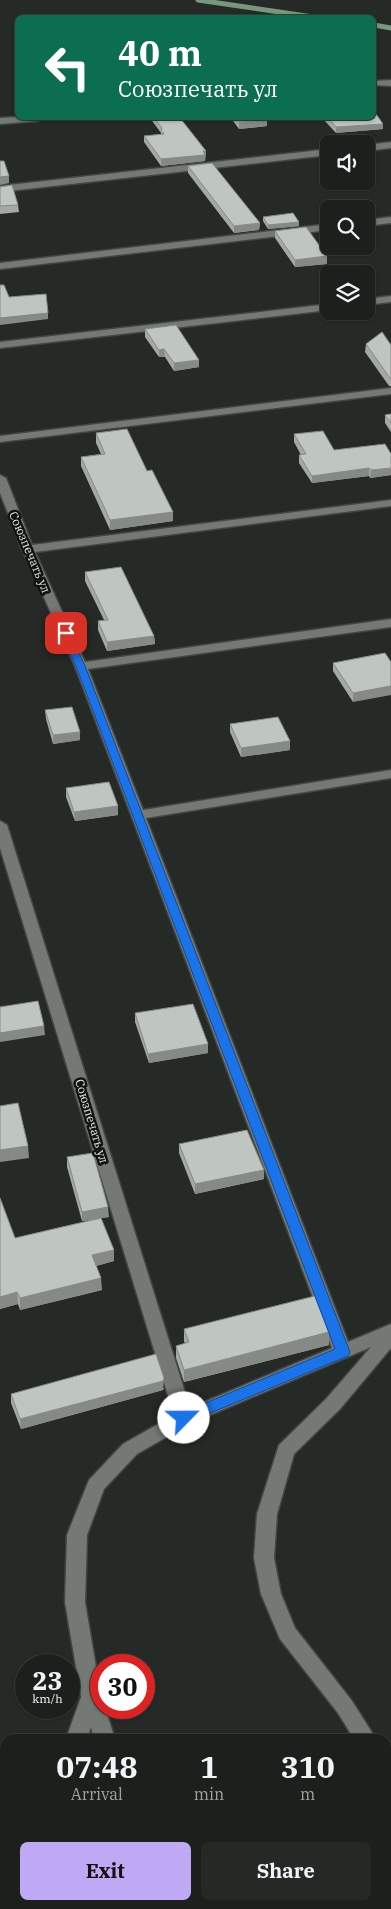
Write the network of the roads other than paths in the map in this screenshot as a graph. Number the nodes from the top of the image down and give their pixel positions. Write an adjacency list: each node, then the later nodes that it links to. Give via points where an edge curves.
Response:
1 (376, 83): 2 (street)
2 (391, 83)
3 (15, 120): 4 (street)
4 (0, 121)
5 (391, 145): 6 (street)
6 (375, 147)
7 (320, 153): 8 (street)
8 (0, 189)
9 (391, 220): 10 (street)
10 (375, 222)
11 (320, 228): 12 (street)
12 (0, 266)
13 (391, 299): 14 (street)
14 (375, 301)
15 (320, 307): 16 (street)
16 (0, 345)
17 (391, 391): 18 (street)
18 (0, 439)
19 (0, 478): 21 (street, Союзпечать ул)
20 (391, 503): 21 (street)
21 (28, 549): 23 (street, Союзпечать ул)
22 (391, 623): 23 (street)
23 (81, 666): 25 (street, Союзпечать ул)
24 (391, 774): 25 (street)
25 (138, 815): 29 (street, Союзпечать ул)
26 (0, 825): 30 (street, Союзпечать ул)
27 (391, 1331): 29 (street)
28 (391, 1336): 36 (street, via 333,1404 286,1450 267,1514 264,1558 271,1594 287,1633 345,1706)
29 (343, 1352): 30 (street)
30 (184, 1418): 31 (street, via 130,1449 96,1485 77,1535 75,1602)
31 (90, 1691)
32 (90, 1700): 34 (street)
33 (98, 1719): 35 (street)
34 (78, 1734)
35 (103, 1734)
36 (363, 1734)

